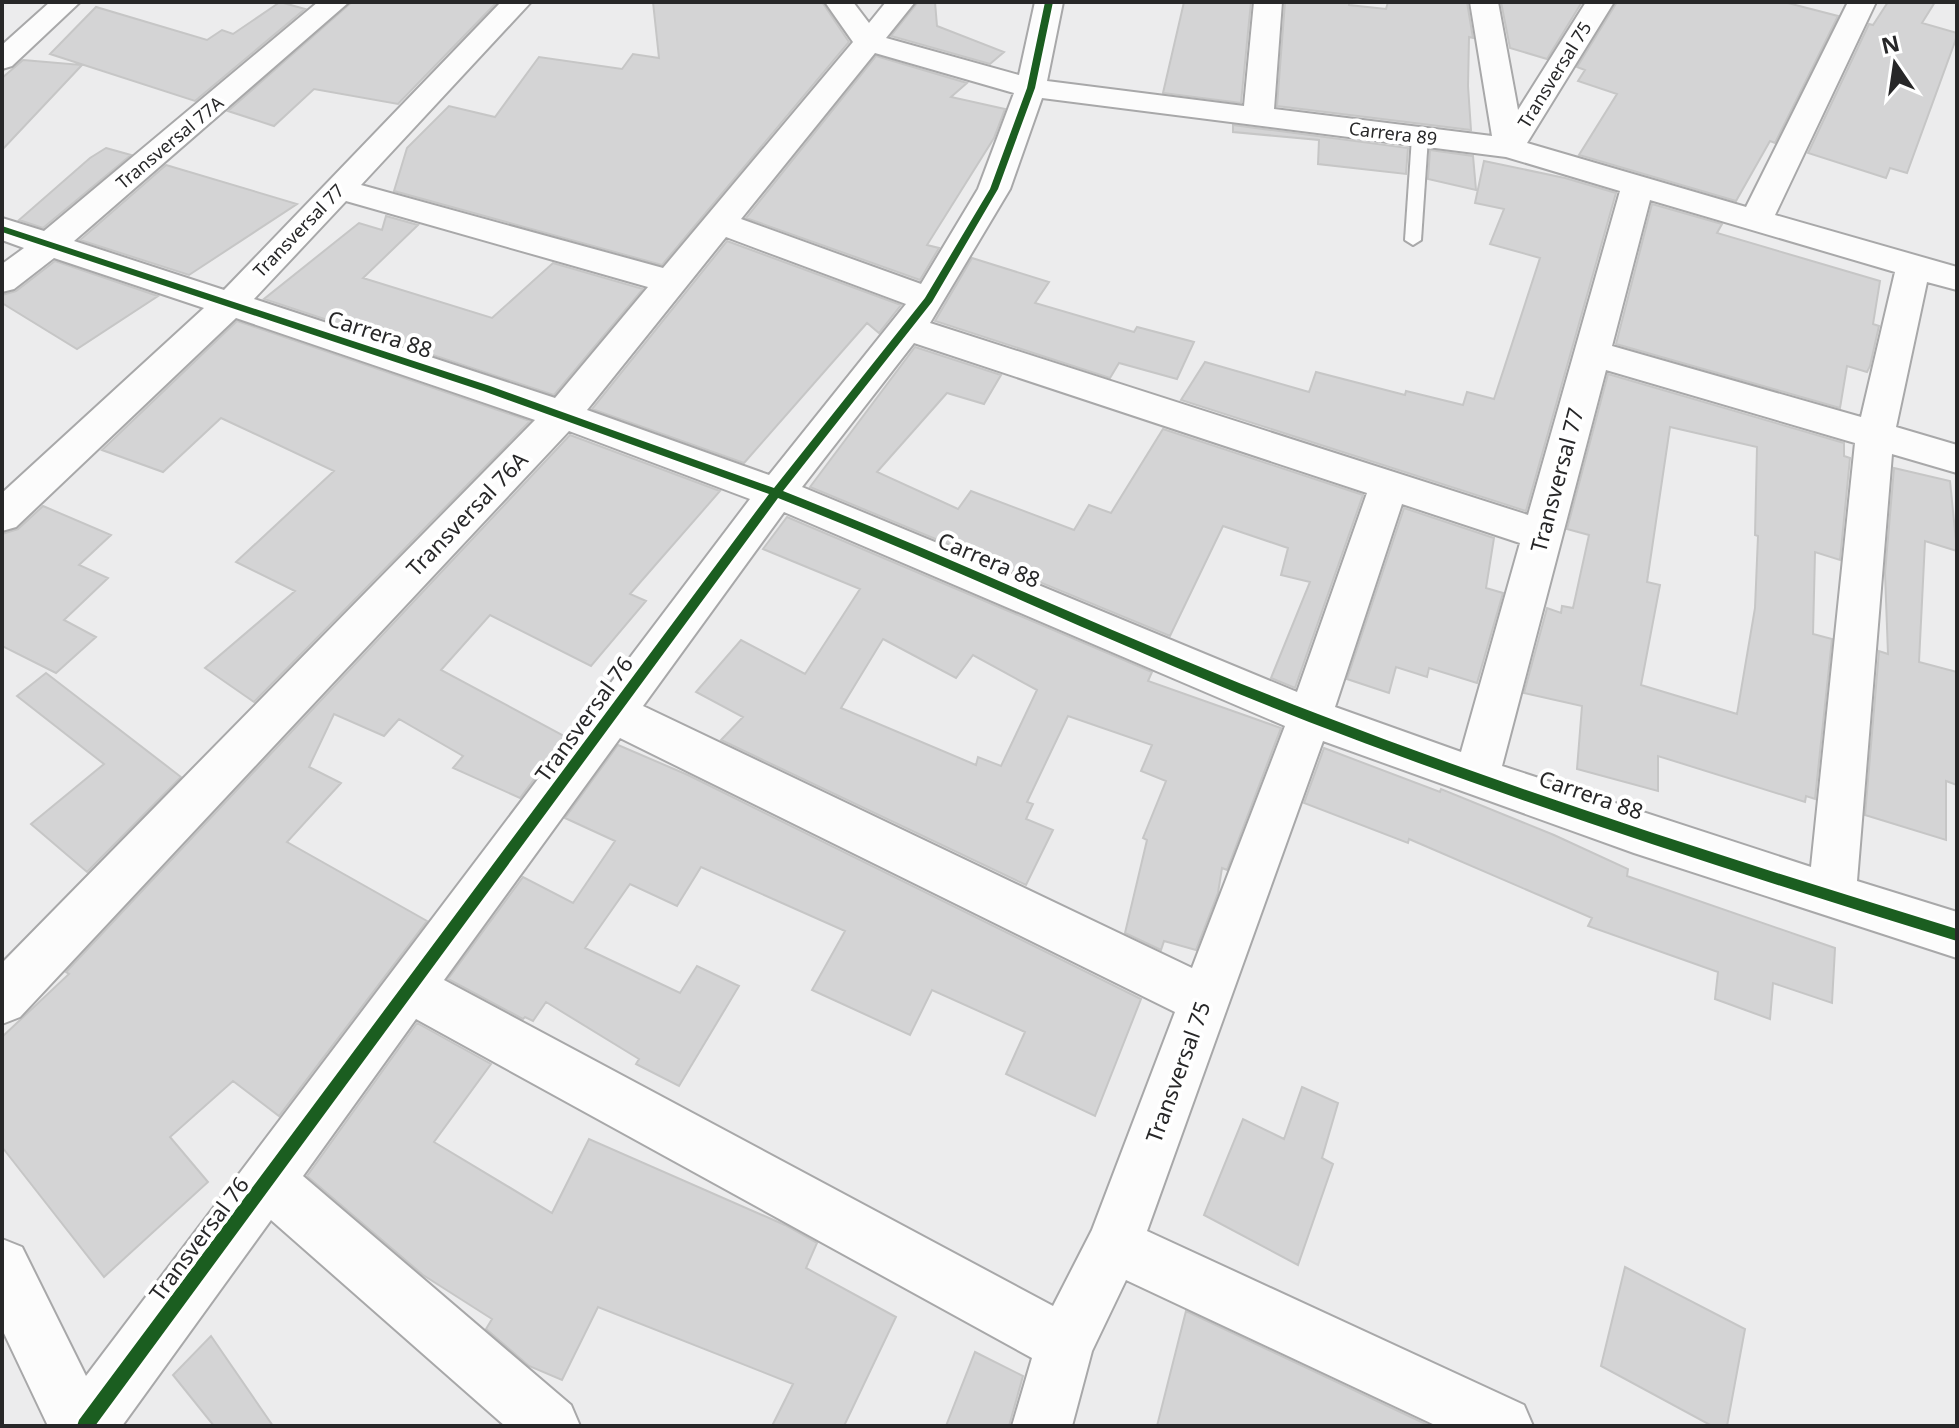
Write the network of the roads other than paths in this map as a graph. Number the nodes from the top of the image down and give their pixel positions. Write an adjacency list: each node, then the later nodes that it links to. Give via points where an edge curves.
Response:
1 (66, 2): 12 (street)
2 (335, 2): 23 (street, Transversal 77A)
3 (517, 2): 18 (street, Transversal 77)
4 (839, 2): 11 (street)
5 (901, 2): 11 (street, Transversal 76A)
6 (1049, 2): 13 (street, Transversal 76)
7 (1268, 2): 14 (street)
8 (1484, 2): 16 (street)
9 (1600, 2): 16 (street, Transversal 75)
10 (1862, 2): 19 (street)
11 (868, 42): 13 (street, Carrera 89); 20 (street, Transversal 76A)
12 (2, 60)
13 (1031, 88): 14 (street, Carrera 89); 29 (street, Transversal 76, via 994,189)
14 (1258, 118): 15 (street, Carrera 89)
15 (1420, 137): 16 (street, Carrera 89); 22 (lane)
16 (1509, 148): 17 (street, Carrera 89)
17 (1638, 184): 19 (street, Carrera 89); 30 (street, Transversal 77)
18 (339, 189): 27 (street); 28 (street, Transversal 77)
19 (1756, 220): 24 (street, Carrera 89)
20 (719, 223): 27 (street, Transversal 76A); 29 (street)
21 (2, 229): 23 (street, Carrera 88)
22 (1413, 240)
23 (49, 245): 26 (street, Transversal 77A); 28 (street, Carrera 88)
24 (1913, 268): 25 (street, Carrera 89); 32 (street)
25 (1957, 279)
26 (2, 281)
27 (671, 282): 31 (street, Transversal 76A)
28 (229, 305): 31 (street, Carrera 88); 36 (street, Transversal 77)
29 (919, 315): 34 (street); 35 (street, Transversal 76)
30 (1592, 353): 32 (street); 37 (street, Transversal 77)
31 (561, 416): 35 (street, Carrera 88); 44 (street, Transversal 76A)
32 (1875, 437): 33 (street); 41 (street)
33 (1957, 459)
34 (1389, 484): 37 (street); 39 (street, Transversal 75)
35 (776, 493): 38 (street, Transversal 76); 39 (street, Carrera 88)
36 (2, 516)
37 (1542, 535): 40 (street, Transversal 77)
38 (613, 713): 43 (street, Transversal 76); 45 (street)
39 (1310, 717): 40 (street, Carrera 88); 45 (street, Transversal 75)
40 (1477, 777): 41 (street, Carrera 88)
41 (1832, 897): 42 (street, Carrera 88)
42 (1957, 935)
43 (410, 989): 46 (street, Transversal 76); 49 (street)
44 (2, 999)
45 (1205, 1000): 47 (street, Transversal 75)
46 (267, 1181): 51 (street, Transversal 76); 52 (street)
47 (1114, 1245): 49 (street, Transversal 75); 54 (street)
48 (2, 1267): 50 (street)
49 (1065, 1344): 53 (street, Transversal 75)
50 (79, 1426)
51 (85, 1426)
52 (550, 1426)
53 (1042, 1426)
54 (1503, 1426)

